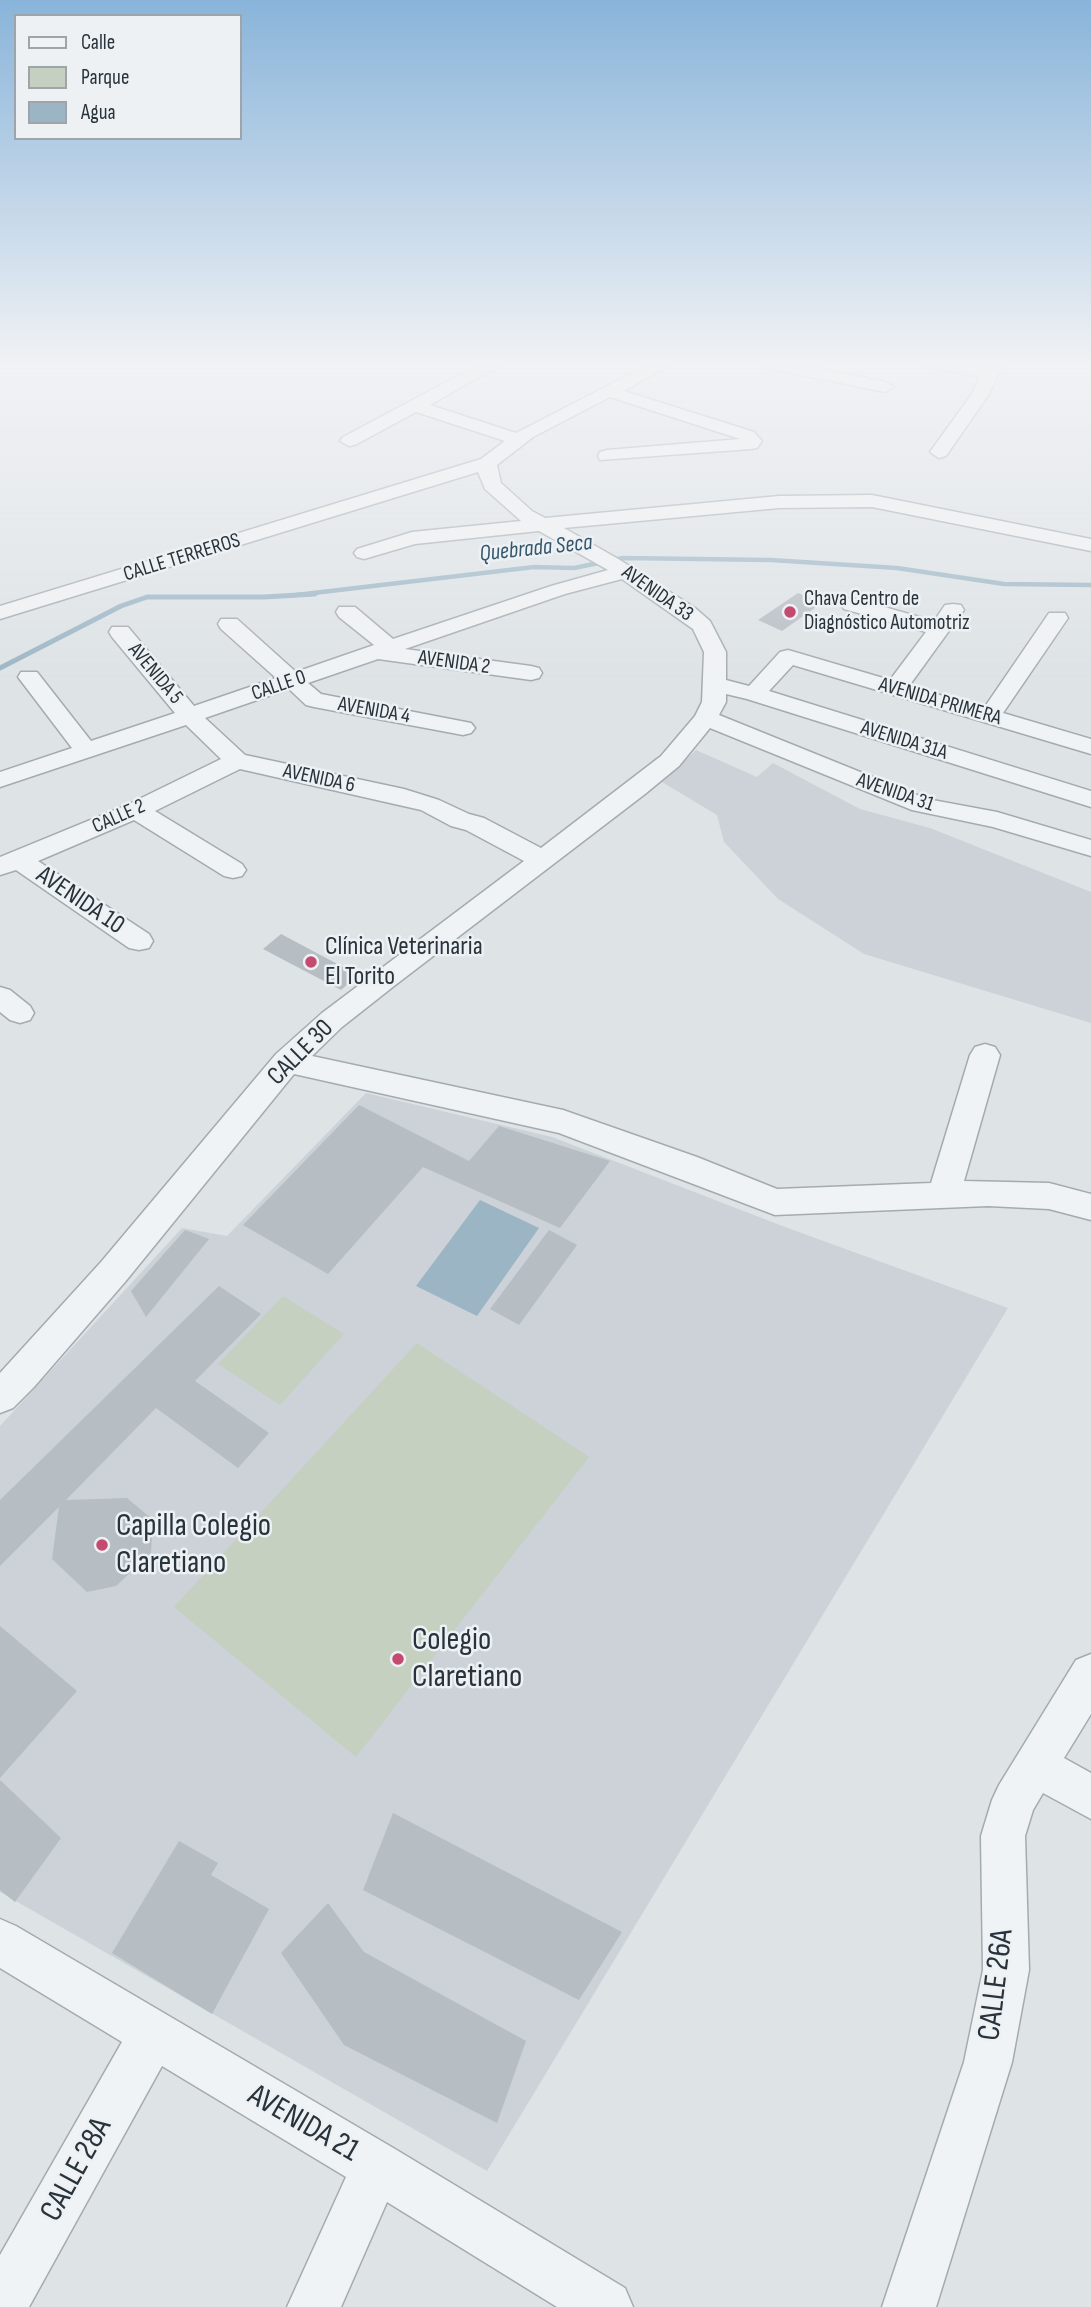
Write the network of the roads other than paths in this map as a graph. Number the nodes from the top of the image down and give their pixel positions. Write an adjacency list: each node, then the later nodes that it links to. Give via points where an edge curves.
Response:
1 (463, 470): 3 (street, CALLE TERREROS)
2 (487, 470): 4 (street, AVENIDA 33, via 492,485)
3 (447, 474): 4 (street, via 467,477); 12 (street, CALLE TERREROS)
4 (504, 498): 5 (street, AVENIDA 33)
5 (543, 524): 6 (street, via 779,502 872,501); 7 (street, via 412,538); 8 (street, AVENIDA 33)
6 (1091, 545)
7 (364, 553)
8 (613, 564): 15 (street, AVENIDA 33); 18 (street, CALLE 0, via 558,590)
9 (852, 604): 16 (street)
10 (953, 610): 16 (street)
11 (347, 612): 18 (street)
12 (0, 613)
13 (1057, 618): 28 (street)
14 (229, 624): 22 (street, AVENIDA 4)
15 (702, 626): 23 (street, CALLE 30, via 715,652)
16 (938, 629): 24 (street)
17 (120, 632): 27 (street, AVENIDA 5)
18 (384, 650): 20 (street, AVENIDA 2); 22 (street, CALLE 0)
19 (816, 666): 24 (street, AVENIDA PRIMERA); 25 (street, AVENIDA PRIMERA, via 788,657); 26 (street)
20 (531, 673)
21 (29, 677): 32 (street)
22 (292, 681): 27 (street, CALLE 0); 30 (street, AVENIDA 4, via 314,700)
23 (716, 685): 25 (street, AVENIDA 31A); 29 (street, CALLE 30)
24 (895, 689): 28 (street, AVENIDA PRIMERA)
25 (754, 694): 26 (street, AVENIDA 31A)
26 (781, 703): 35 (street, AVENIDA 31A)
27 (191, 717): 32 (street, CALLE 0); 33 (street)
28 (989, 717): 31 (street, AVENIDA PRIMERA)
29 (706, 718): 37 (street, AVENIDA 31, via 921,805 997,820); 39 (street, CALLE 30, via 670,761)
30 (463, 727)
31 (1091, 747)
32 (86, 750): 34 (street, CALLE 0)
33 (237, 761): 36 (street, CALLE 2); 39 (street, AVENIDA 6, via 430,805 460,820 466,832)
34 (0, 780)
35 (1091, 799)
36 (136, 810): 38 (street, CALLE 2); 40 (street)
37 (1091, 848)
38 (10, 864): 41 (street, AVENIDA 10)
39 (536, 864): 43 (street, CALLE 30, via 332,1020)
40 (233, 870)
41 (139, 941)
42 (985, 1055): 44 (street)
43 (287, 1062): 44 (street, via 563,1122 775,1202); 46 (street, CALLE 30, via 113,1272)
44 (944, 1194): 45 (street, via 1049,1196)
45 (1091, 1207)
46 (0, 1397)
47 (1091, 1675): 48 (street, CALLE 26A)
48 (1035, 1765): 49 (street); 56 (street, CALLE 26A, via 1014,1800 1003,1836 1006,1970 988,2062)
49 (1091, 1797)
50 (0, 1942): 51 (street, AVENIDA 21)
51 (153, 2034): 52 (street, AVENIDA 21); 53 (street, CALLE 28A)
52 (377, 2167): 54 (street); 55 (street, AVENIDA 21)
53 (0, 2307)
54 (314, 2307)
55 (606, 2307)
56 (909, 2307)

